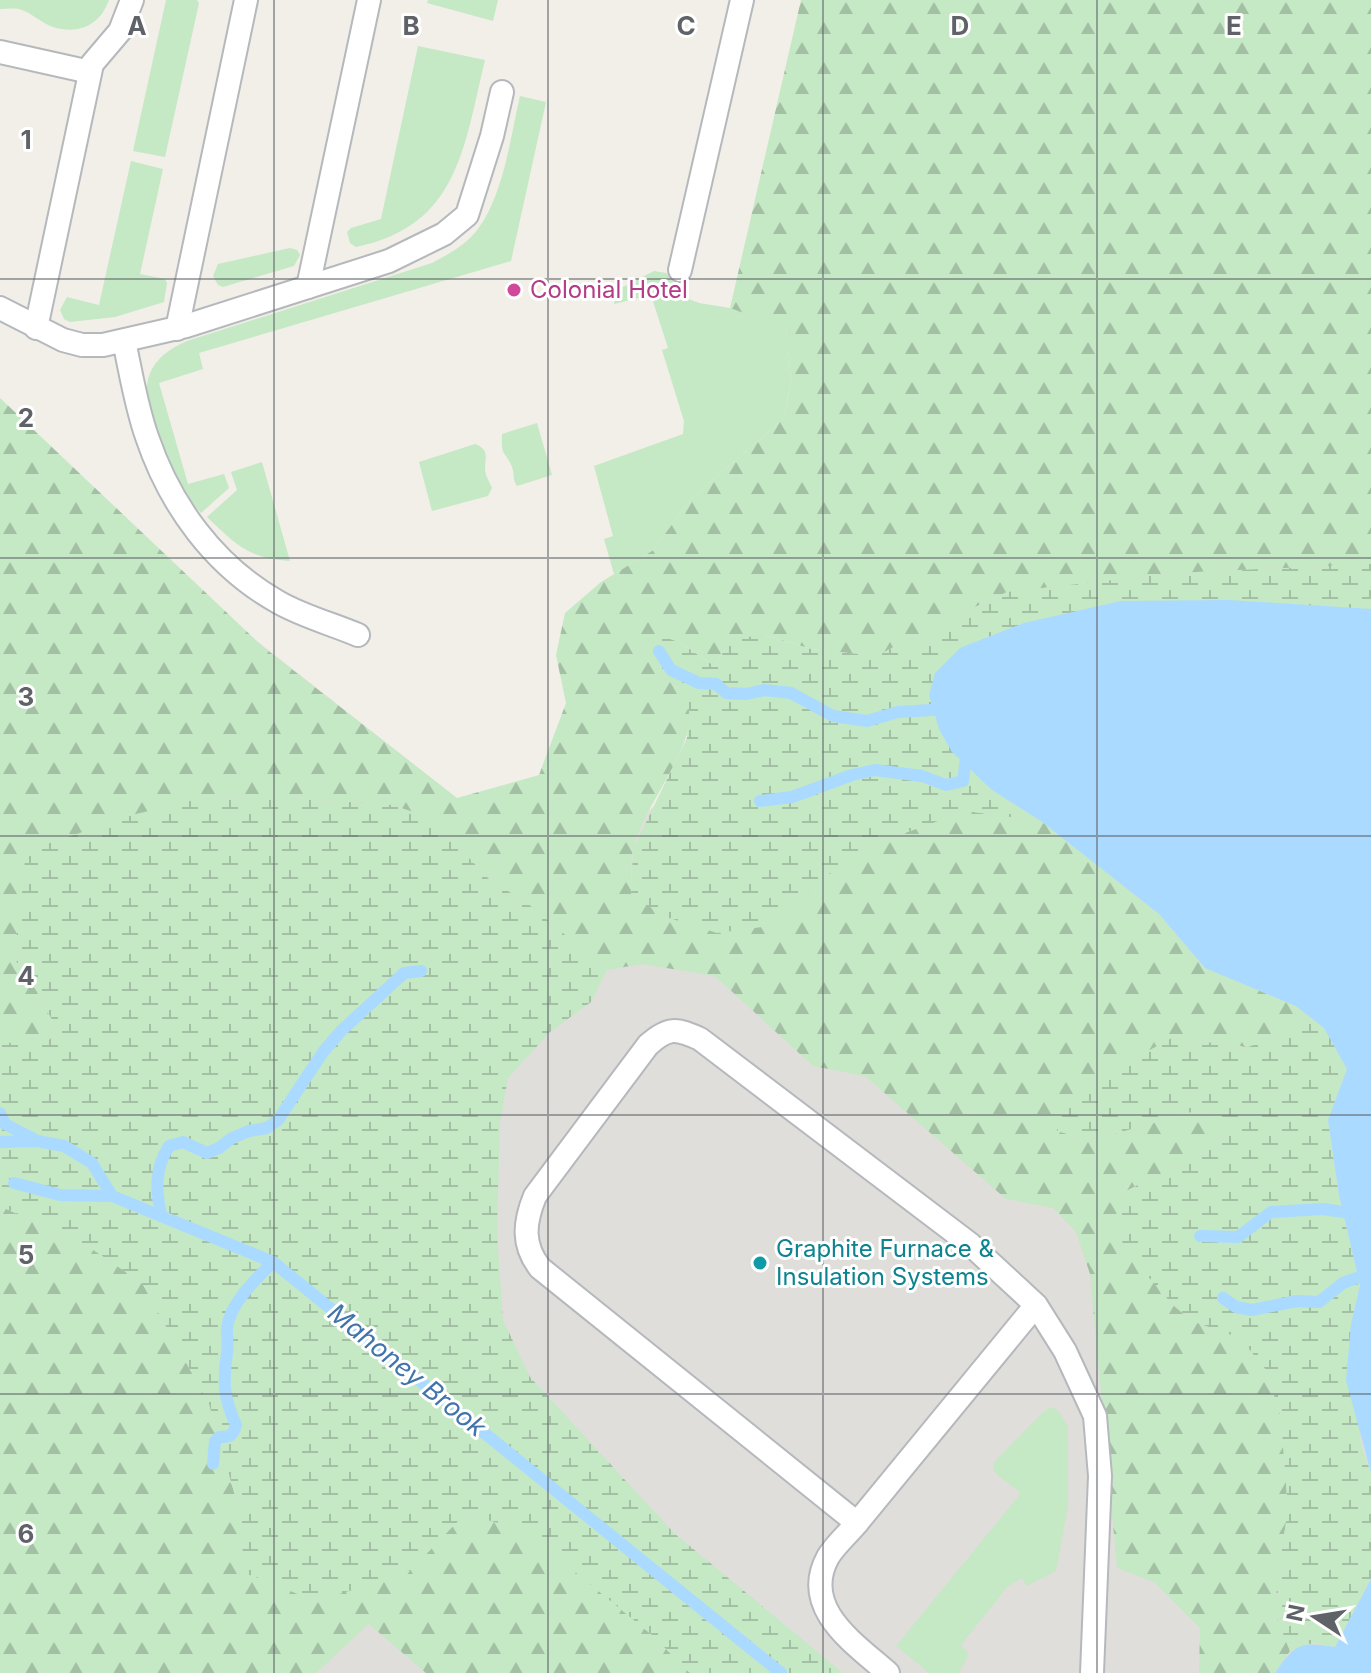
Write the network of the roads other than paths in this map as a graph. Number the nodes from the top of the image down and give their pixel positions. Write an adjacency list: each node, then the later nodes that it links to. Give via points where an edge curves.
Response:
1 (132, 0): 6 (lane, via 120,31)
2 (246, 0): 12 (lane)
3 (369, 0): 9 (lane)
4 (742, 0): 8 (lane)
5 (0, 52): 6 (lane)
6 (90, 72): 11 (lane)
7 (502, 92): 9 (lane, via 467,215 444,234 389,261)
8 (680, 270)
9 (308, 287): 12 (lane)
10 (0, 308): 11 (lane)
11 (36, 328): 13 (lane, via 82,345)
12 (177, 329): 13 (lane)
13 (124, 341): 14 (lane, via 146,435 168,491 196,530 227,566 278,602)
14 (358, 635)
15 (1036, 1305): 16 (lane); 16 (lane, via 970,1244 700,1039 680,1030 661,1033 648,1045 535,1196 526,1217 530,1255); 18 (lane, via 1065,1351 1095,1416 1100,1476)
16 (857, 1523): 17 (lane, via 829,1556 819,1581 823,1606 841,1631)
17 (888, 1673)
18 (1092, 1673)

